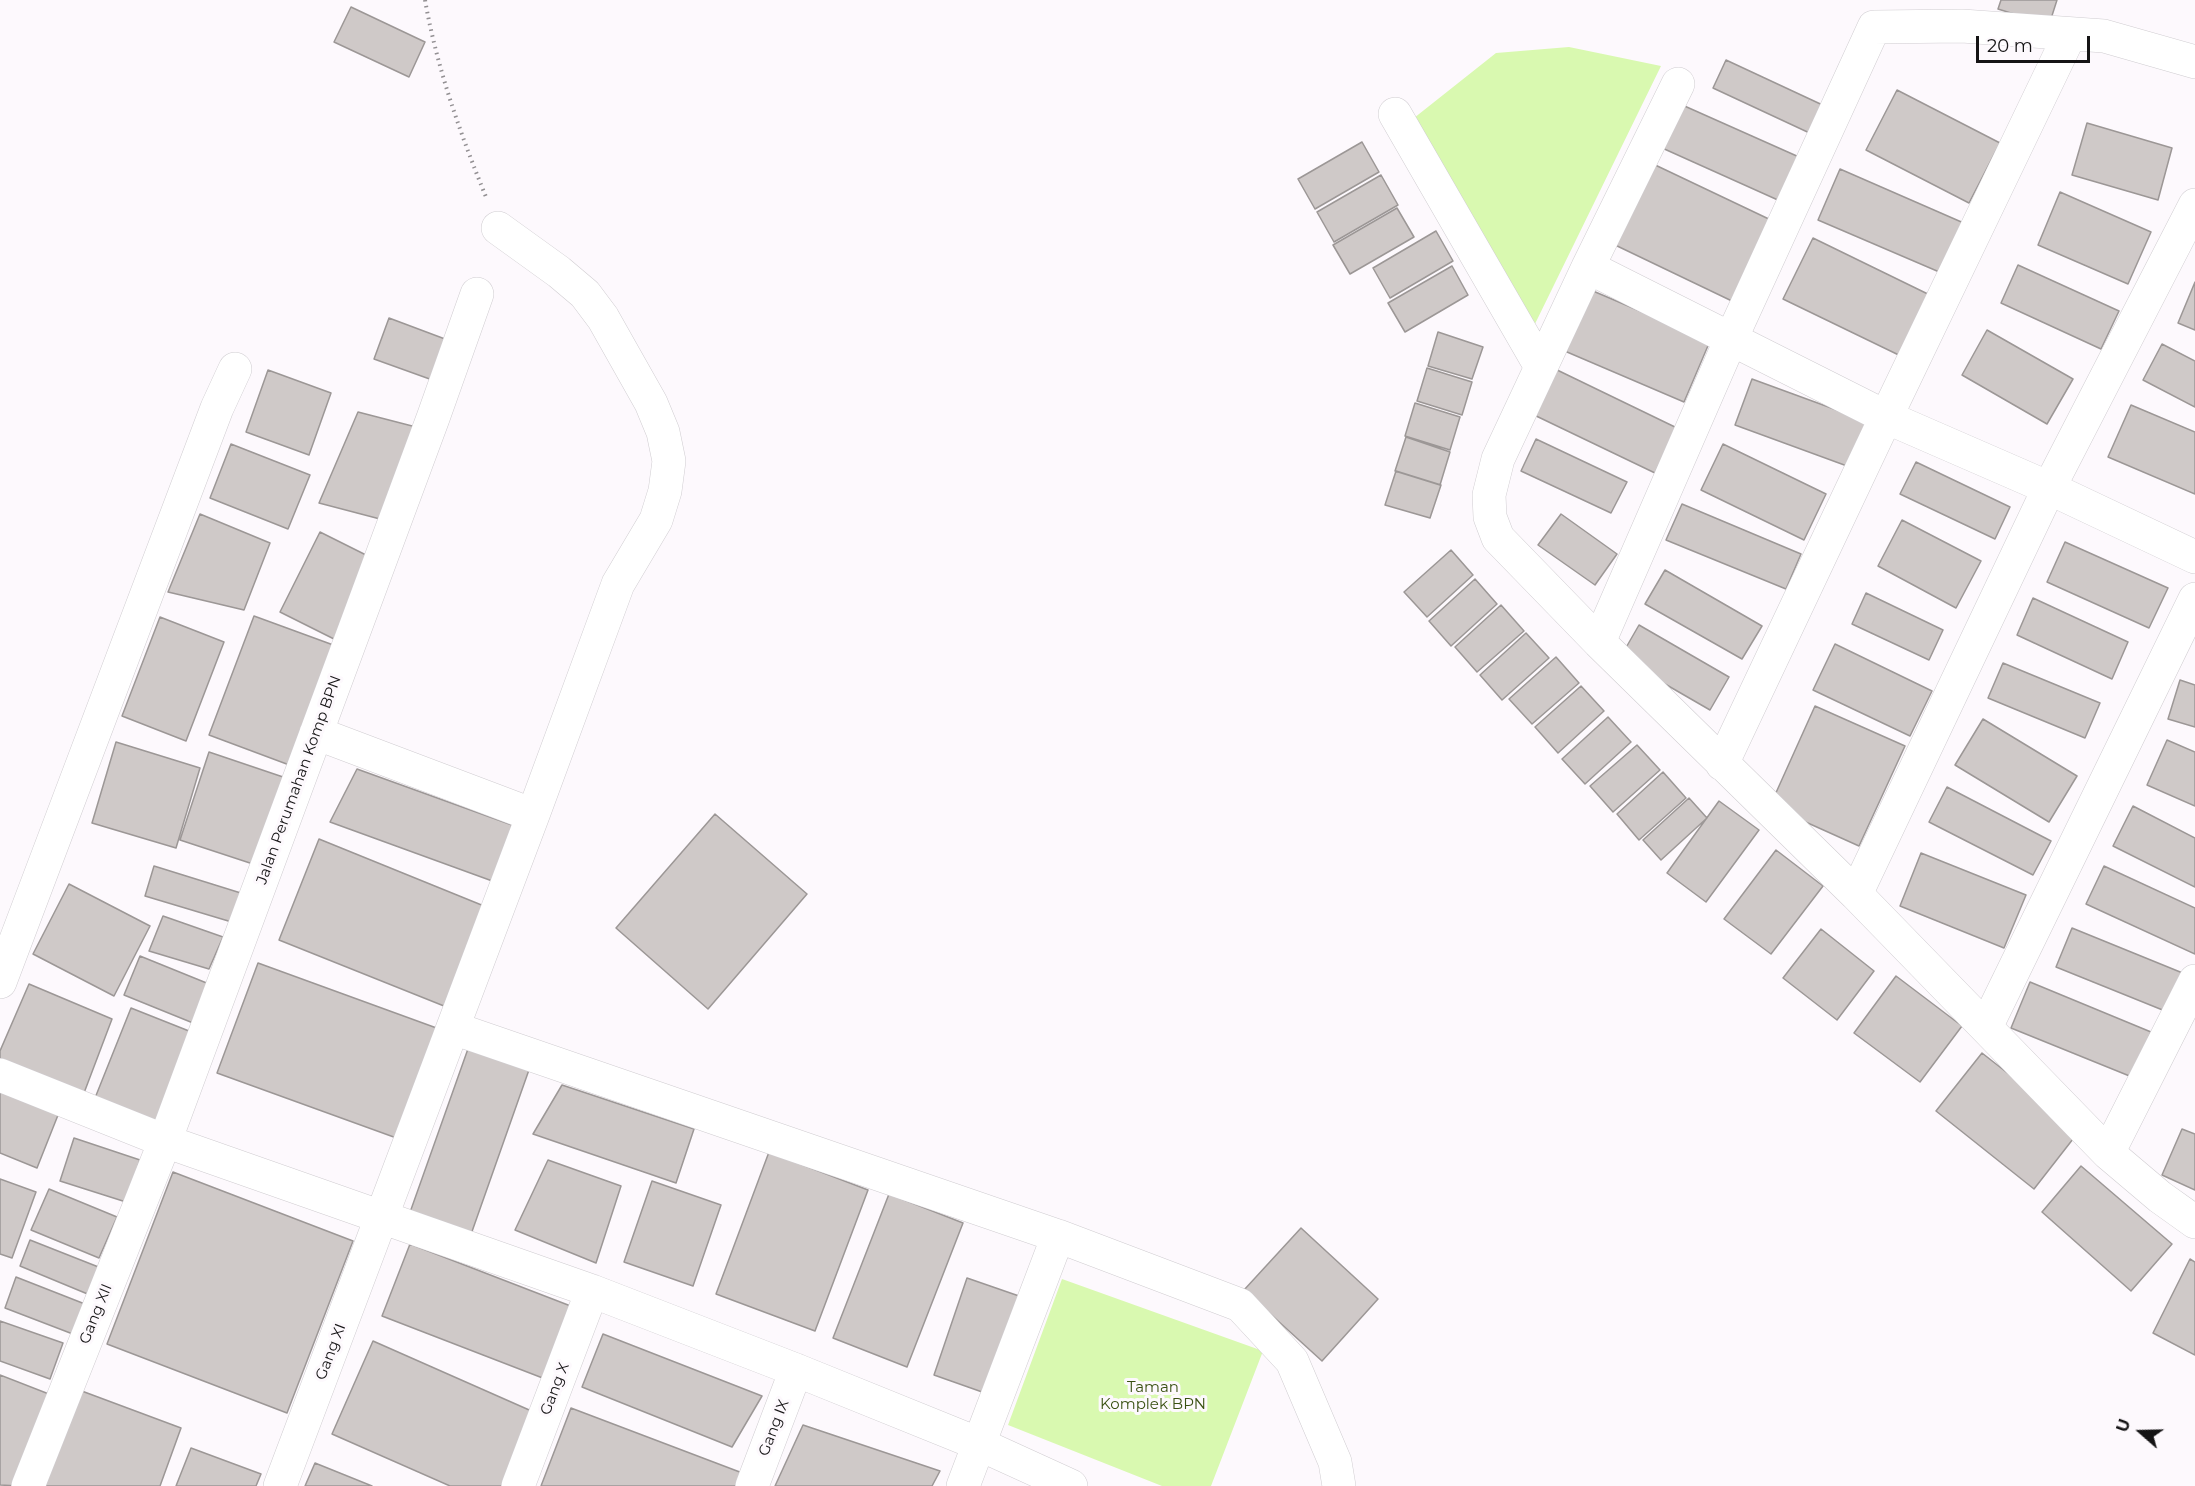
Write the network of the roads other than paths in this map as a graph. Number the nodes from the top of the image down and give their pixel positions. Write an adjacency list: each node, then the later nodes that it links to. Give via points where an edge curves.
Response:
1 (2070, 34): 2 (street, via 2104,36); 9 (street, via 1962,26 1874,27); 12 (street)
2 (2195, 62)
3 (1678, 84): 7 (street)
4 (1395, 114): 10 (street)
5 (2195, 205): 13 (street)
6 (498, 228): 19 (street, via 568,279 603,318 651,403 669,461 656,520 618,584)
7 (1588, 267): 9 (street); 10 (street)
8 (477, 294): 17 (street, Jalan Perumahan Komp BPN)
9 (1731, 339): 12 (street); 16 (street)
10 (1540, 367): 16 (street, via 1498,459 1489,495 1490,517 1498,538)
11 (235, 369): 22 (street)
12 (1886, 417): 13 (street); 18 (street)
13 (2049, 489): 14 (street); 20 (street)
14 (2195, 557)
15 (2195, 599): 23 (street)
16 (1599, 642): 18 (street)
17 (316, 733): 19 (street); 26 (street, Jalan Perumahan Komp BPN)
18 (1722, 764): 20 (street)
19 (533, 815): 24 (street)
20 (1856, 894): 23 (street)
21 (2195, 981): 27 (street)
22 (0, 982)
23 (1986, 1027): 27 (street)
24 (453, 1028): 28 (street); 30 (street)
25 (0, 1075): 26 (street)
26 (165, 1141): 28 (street); 34 (street, Gang XII)
27 (2109, 1153): 29 (street)
28 (381, 1219): 31 (street); 35 (street, Gang XI)
29 (2195, 1222)
30 (1058, 1236): 33 (street); 40 (street, via 1240,1305 1292,1361 1335,1462)
31 (592, 1291): 32 (street); 36 (street, Gang X)
32 (795, 1370): 33 (street); 37 (street, Gang IX)
33 (979, 1444): 38 (street); 39 (street)
34 (28, 1486)
35 (280, 1486)
36 (518, 1486)
37 (752, 1486)
38 (963, 1486)
39 (1071, 1486)
40 (1339, 1486)

